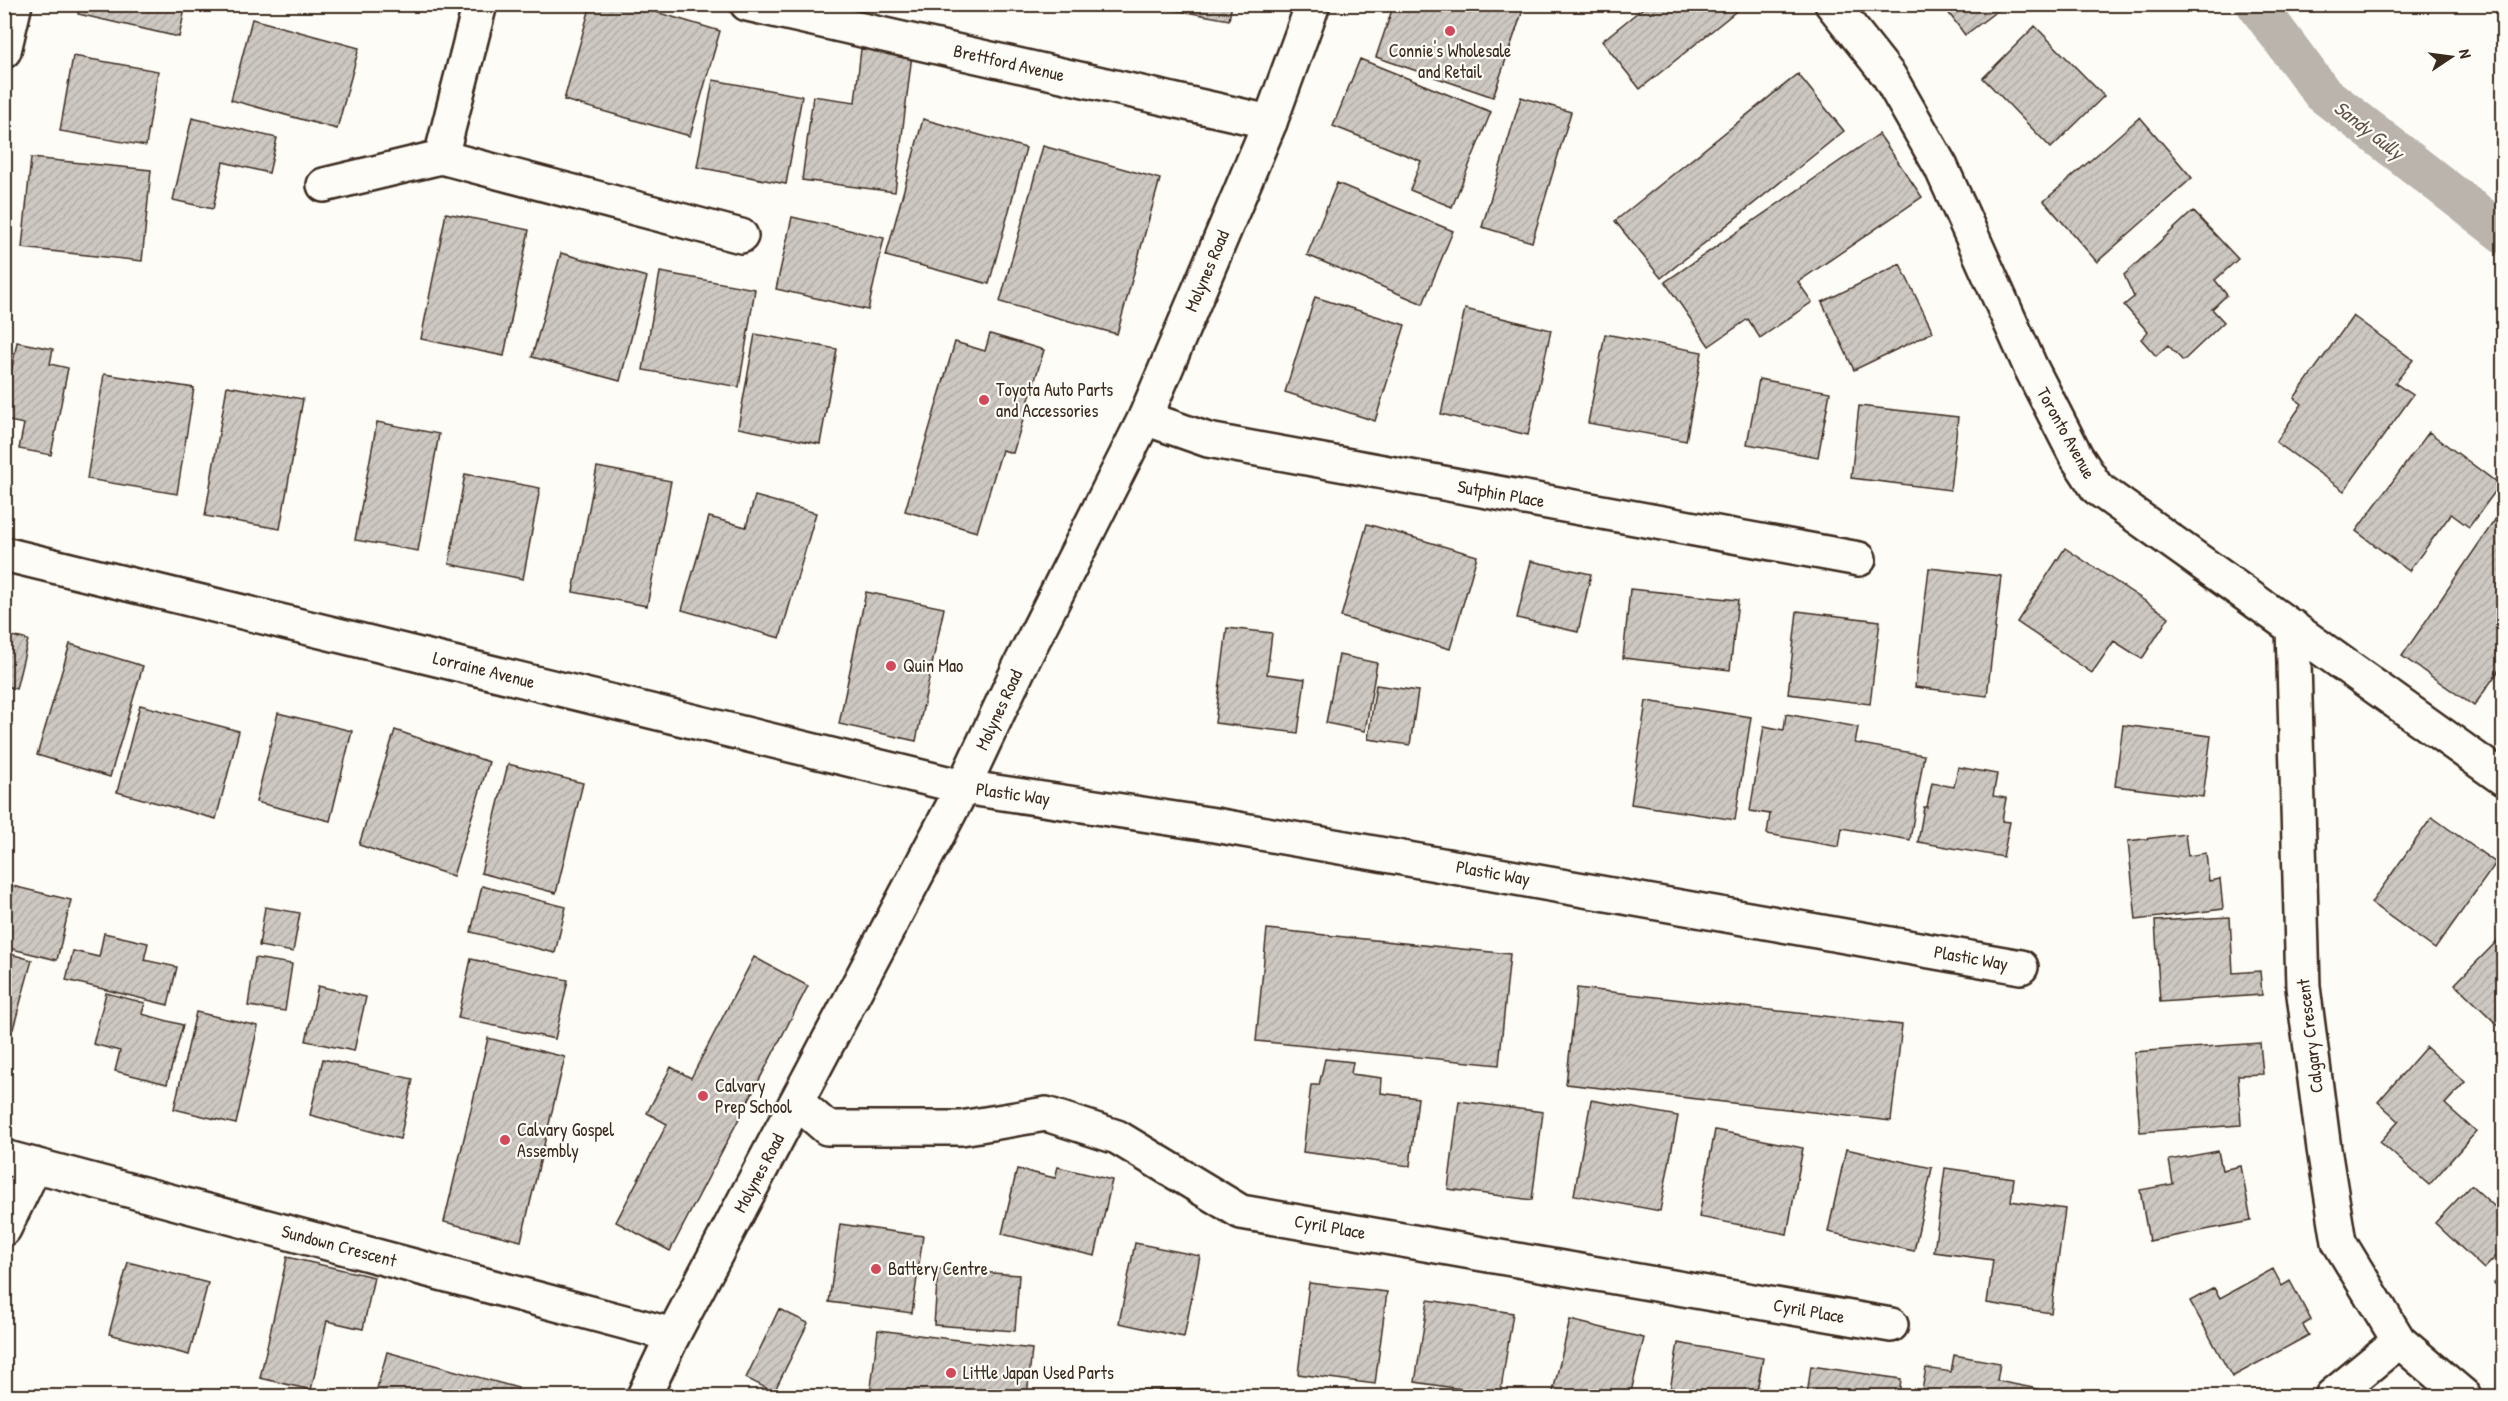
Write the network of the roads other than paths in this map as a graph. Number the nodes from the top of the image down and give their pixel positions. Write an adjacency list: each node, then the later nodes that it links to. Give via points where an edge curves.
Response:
1 (15, 4): 6 (street)
2 (480, 4): 8 (street)
3 (747, 4): 7 (street, Brettford Avenue)
4 (1313, 4): 7 (street, Molynes Road)
5 (1832, 4): 14 (street, Toronto Avenue, via 1889,76 1941,167 2030,366 2076,456 2097,488)
6 (4, 51)
7 (1270, 122): 11 (street, Molynes Road)
8 (441, 157): 9 (street); 10 (street)
9 (324, 185)
10 (741, 236)
11 (1145, 418): 13 (street, Sutphin Place, via 1208,440); 16 (street, Molynes Road)
12 (4, 554): 16 (street, Lorraine Avenue)
13 (1859, 559)
14 (2293, 627): 15 (street, Toronto Avenue); 23 (street, Calgary Crescent, via 2303,987 2324,1149 2339,1242)
15 (2504, 779)
16 (963, 787): 17 (street, Plastic Way, via 1215,825); 18 (street, Molynes Road)
17 (2021, 967)
18 (796, 1102): 21 (street, Cyril Place, via 827,1128 961,1128 1047,1114 1117,1137 1241,1212); 22 (street, Molynes Road)
19 (20, 1161): 20 (street); 22 (street, Sundown Crescent)
20 (4, 1229)
21 (1891, 1325)
22 (673, 1335): 24 (street, Molynes Road)
23 (2399, 1341): 25 (street); 26 (street, Calgary Crescent)
24 (644, 1396)
25 (2332, 1396)
26 (2464, 1396)

